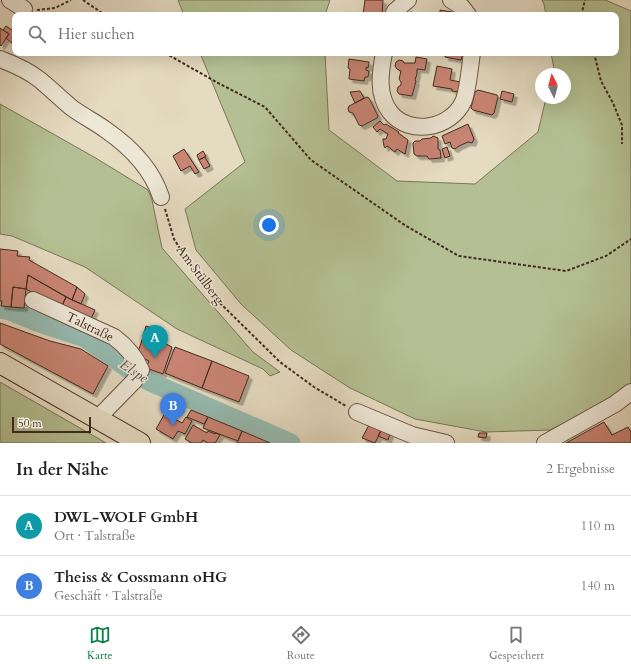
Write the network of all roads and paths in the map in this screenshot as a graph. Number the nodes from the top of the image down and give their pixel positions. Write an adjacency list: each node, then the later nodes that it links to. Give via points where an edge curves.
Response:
1 (10, 0): 7 (street)
2 (71, 0): 7 (path, via 55,8)
3 (83, 0): 8 (path)
4 (408, 0): 9 (street)
5 (451, 0): 10 (street)
6 (585, 0): 11 (path)
7 (24, 9)
8 (101, 12)
9 (394, 12)
10 (465, 12)
11 (582, 12)
12 (170, 56): 19 (path, via 265,107 310,160 406,226 459,256 566,271 606,256)
13 (384, 56): 14 (street, via 380,83 384,100 391,113 412,126 428,127 454,114 463,101)
14 (471, 56)
15 (595, 56): 17 (path, via 601,81 622,125)
16 (0, 59): 18 (street, via 39,79 73,109 106,130 125,146 145,167 158,187)
17 (622, 144)
18 (161, 197): 23 (path, Am Stülberg, via 174,239 220,303 280,362 314,387)
19 (631, 239)
20 (33, 300): 24 (street, Talstraße, via 114,337 136,360 138,375)
21 (0, 363): 24 (main road)
22 (631, 392): 27 (street, via 615,404)
23 (357, 412): 26 (street, via 412,434)
24 (97, 419): 25 (main road)
25 (140, 443)
26 (446, 443)
27 (545, 443)

